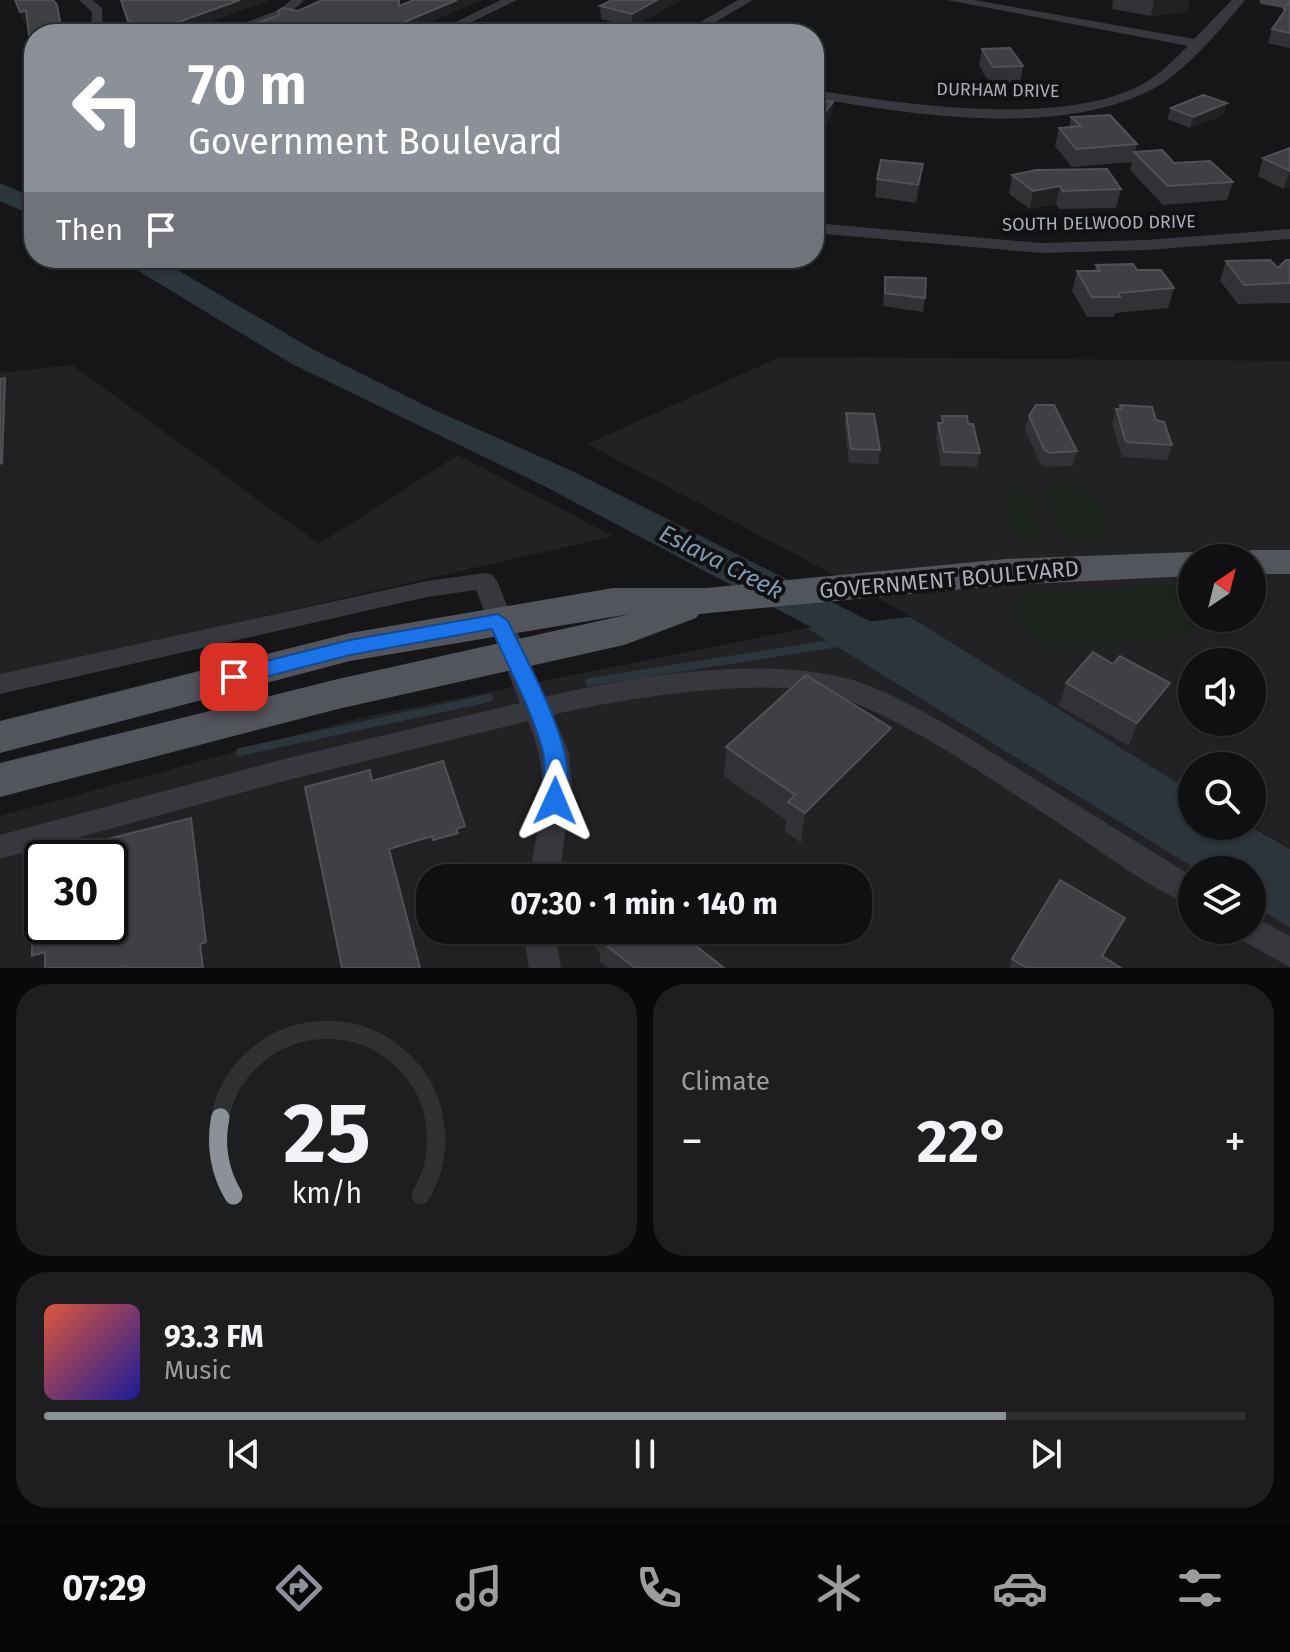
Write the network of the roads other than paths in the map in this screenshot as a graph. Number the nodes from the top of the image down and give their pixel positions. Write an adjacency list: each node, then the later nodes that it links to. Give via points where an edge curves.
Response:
1 (85, 0): 9 (street, via 98,11)
2 (298, 0): 10 (street, via 283,13)
3 (511, 0): 11 (street)
4 (747, 0): 12 (street)
5 (1239, 0): 13 (street, DURHAM DRIVE)
6 (1267, 0): 8 (main road)
7 (958, 1): 13 (street)
8 (1290, 4)
9 (97, 24)
10 (251, 24)
11 (459, 24)
12 (704, 24)
13 (1195, 43): 14 (street, DURHAM DRIVE, via 1151,85 1080,109 981,111)
14 (824, 96)
15 (824, 229): 16 (street, SOUTH DELWOOD DRIVE, via 1042,248)
16 (1290, 234)
17 (1266, 562): 18 (main road)
18 (1290, 562)
19 (1178, 565): 20 (main road, GOVERNMENT BOULEVARD, via 842,586 706,601 624,631)
20 (506, 638): 21 (street, via 485,581 427,589); 22 (street); 23 (main road, GOVERNMENT BOULEVARD, via 350,647); 24 (main road, GOVERNMENT BOULEVARD, via 338,694)
21 (0, 684)
22 (536, 709): 25 (street); 26 (street, via 555,752 558,784); 27 (street, via 599,694 748,678 845,688 936,731)
23 (0, 737)
24 (0, 780)
25 (0, 847)
26 (546, 864)
27 (1178, 883)
28 (1266, 938): 30 (street)
29 (541, 944): 31 (street)
30 (1290, 953)
31 (545, 968)

